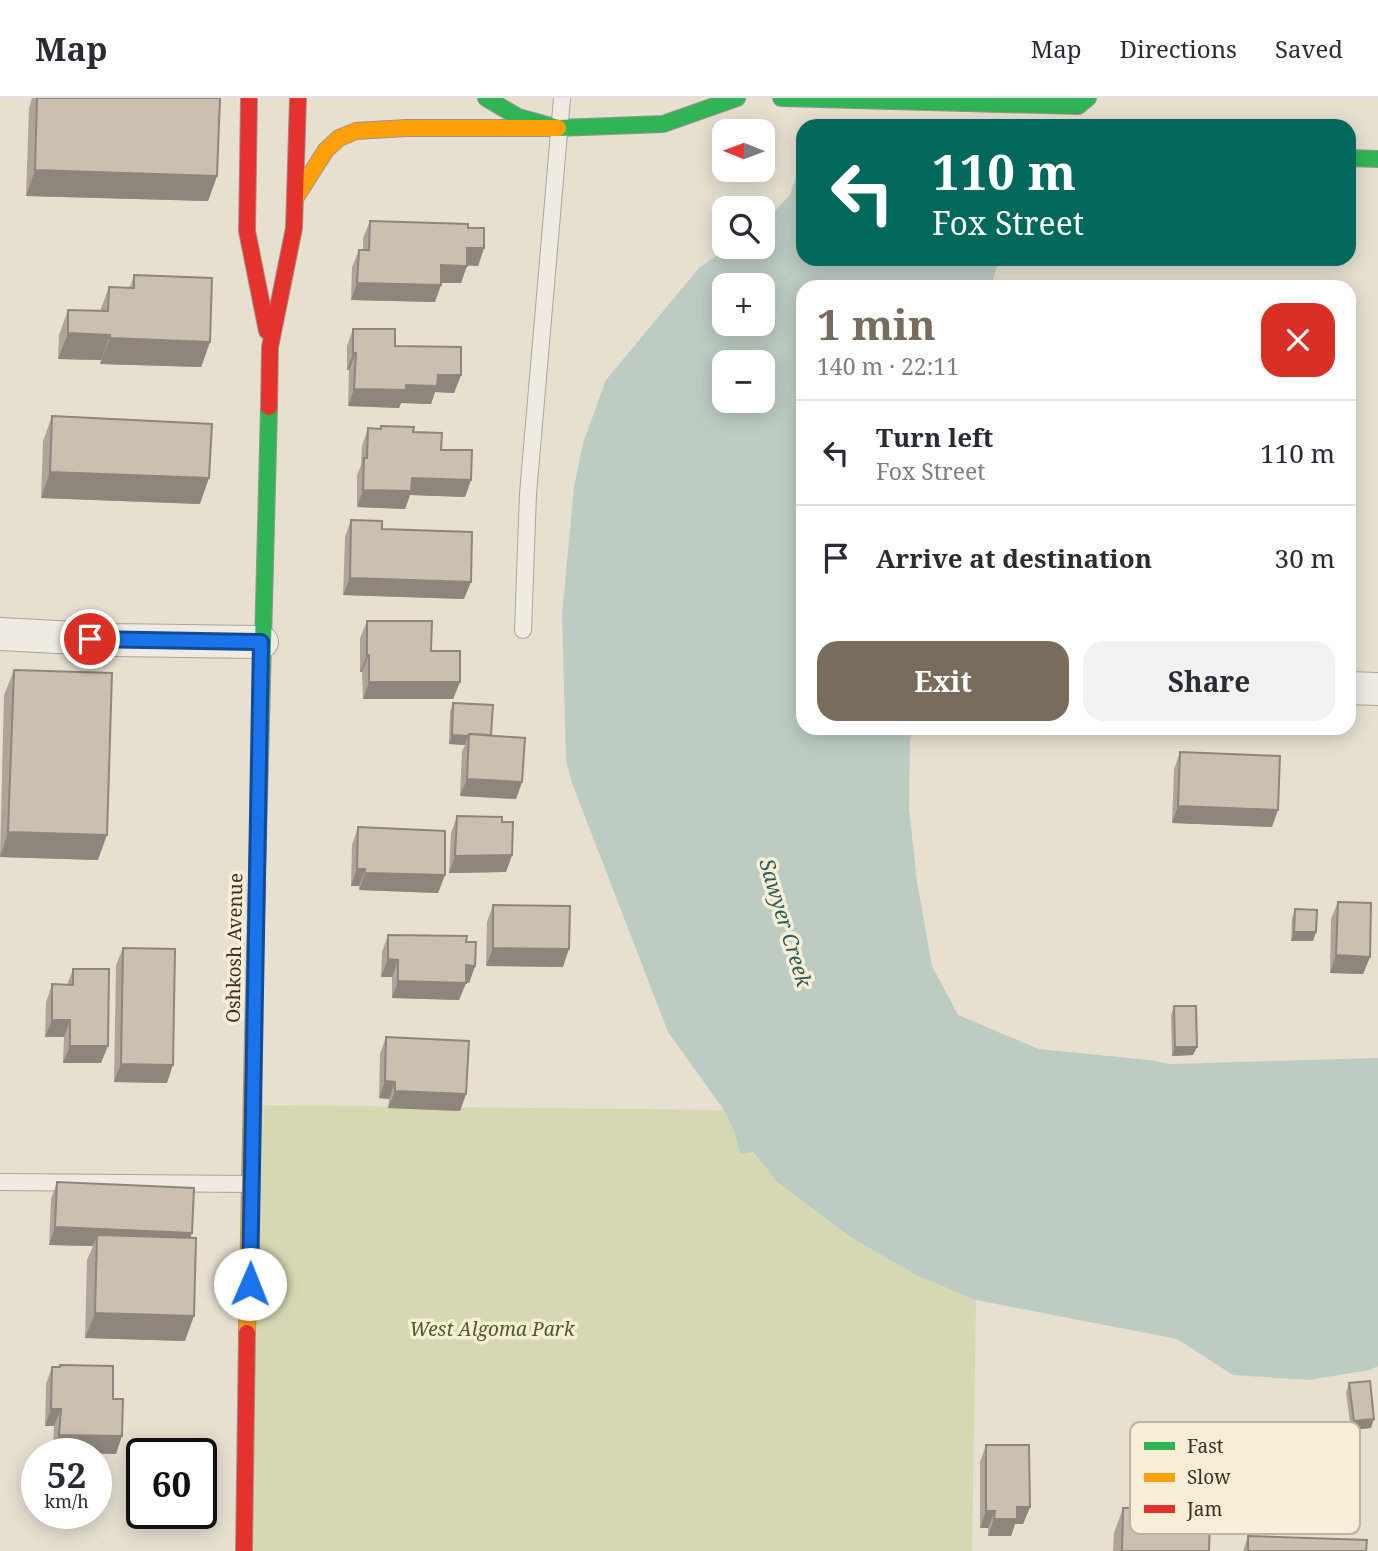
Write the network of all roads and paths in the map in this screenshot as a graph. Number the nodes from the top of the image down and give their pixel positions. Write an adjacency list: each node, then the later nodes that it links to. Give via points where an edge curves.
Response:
1 (268, 98): 9 (main road)
2 (298, 98): 14 (main road, Oshkosh Avenue)
3 (486, 98): 11 (main road, via 518,117)
4 (562, 98): 11 (lane)
5 (737, 98): 11 (main road, via 663,124)
6 (781, 98): 7 (main road)
7 (829, 99): 8 (main road)
8 (1083, 102): 10 (main road)
9 (249, 106): 15 (main road, Oshkosh Avenue, via 247,231)
10 (1093, 119)
11 (558, 128): 14 (main road, via 356,131 326,150); 16 (lane, via 528,494)
12 (1356, 158): 13 (main road)
13 (1378, 159)
14 (296, 197): 15 (main road, Oshkosh Avenue, via 295,228)
15 (270, 347): 18 (main road, Oshkosh Avenue)
16 (523, 630)
17 (0, 634): 18 (street)
18 (261, 642): 22 (main road, Oshkosh Avenue)
19 (1356, 688): 20 (street)
20 (1378, 689)
21 (0, 1182): 22 (lane)
22 (251, 1184): 23 (main road, Oshkosh Avenue)
23 (244, 1551)

